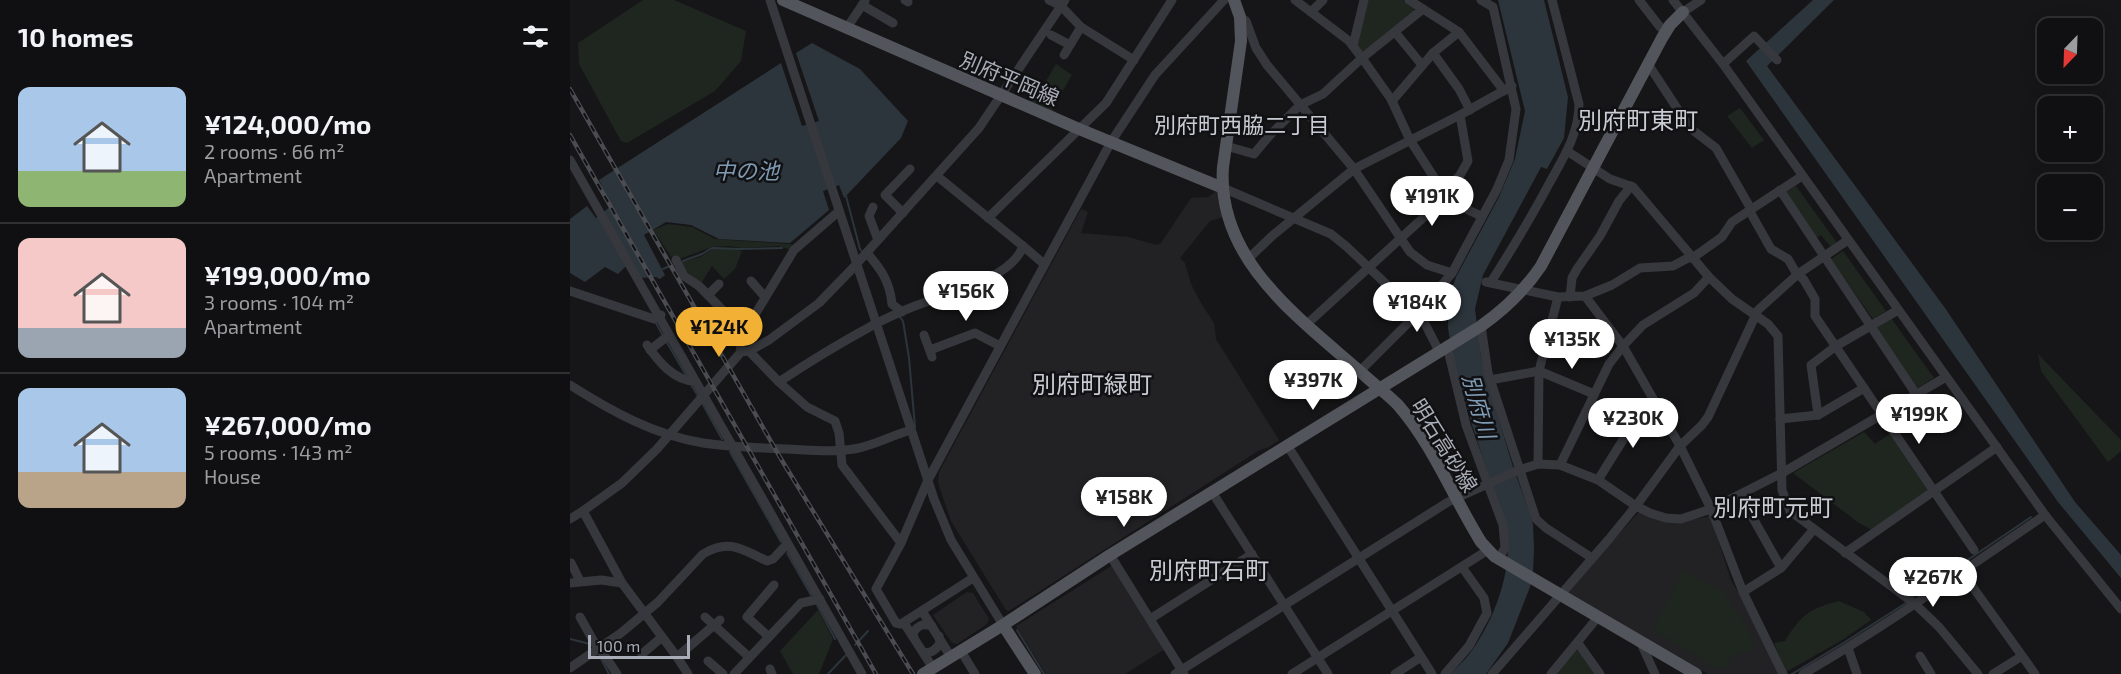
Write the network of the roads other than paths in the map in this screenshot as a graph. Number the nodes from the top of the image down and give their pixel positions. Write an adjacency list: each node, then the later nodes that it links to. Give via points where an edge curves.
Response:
1 (770, 0): 64 (street)
2 (783, 0): 26 (main road, 別府平岡線)
3 (1049, 0): 18 (street)
4 (1172, 0): 36 (street)
5 (1224, 0): 49 (street, via 1155,75)
6 (1234, 0): 23 (main road, 明石高砂線)
7 (1295, 0): 21 (street)
8 (1323, 0): 21 (street)
9 (1364, 0): 32 (street)
10 (1409, 0): 20 (street)
11 (1481, 0): 19 (street)
12 (1552, 0): 51 (street, via 1579,104 1575,135)
13 (1639, 0): 27 (street)
14 (1673, 0): 22 (street)
15 (1691, 0): 22 (street)
16 (1701, 0): 22 (street)
17 (864, 2): 24 (street); 26 (street)
18 (1063, 3): 25 (street); 42 (street)
19 (1492, 4): 41 (street)
20 (1423, 9): 28 (street); 29 (street)
21 (1311, 12): 32 (street)
22 (1683, 12): 27 (main road); 39 (street)
23 (1240, 17): 44 (street, via 1246,21 1267,65); 50 (main road, 明石高砂線, via 1241,41)
24 (893, 23)
25 (1081, 27): 31 (street); 36 (street)
26 (846, 28): 42 (main road, 別府平岡線)
27 (1666, 30): 38 (main road)
28 (1395, 32): 35 (street); 40 (street)
29 (1459, 32): 33 (street); 41 (street)
30 (1052, 35): 31 (street)
31 (1070, 45): 34 (street)
32 (1353, 46): 35 (street)
33 (1433, 53): 40 (street); 45 (street)
34 (1064, 55)
35 (1362, 58): 43 (street); 44 (street, via 1323,94)
36 (1134, 60): 47 (street, via 1106,103)
37 (1777, 60): 39 (street, via 1754,36)
38 (1648, 64): 53 (main road); 63 (street, via 1690,128 1716,148)
39 (1723, 64): 57 (street)
40 (1422, 65): 43 (street)
41 (1508, 89): 45 (street); 66 (street, via 1516,109 1509,160)
42 (1001, 95): 47 (main road, 別府平岡線); 56 (street, via 979,128)
43 (1392, 101): 48 (street)
44 (1300, 105): 50 (street, via 1254,154); 55 (street)
45 (1470, 110): 46 (street)
46 (1460, 115): 48 (street); 61 (street, via 1468,161)
47 (1079, 129): 49 (main road, 別府平岡線); 67 (street)
48 (1410, 140): 55 (street); 61 (street)
49 (1111, 142): 59 (main road, 別府平岡線); 79 (street)
50 (1226, 146): 59 (main road, 明石高砂線)
51 (1567, 151): 53 (street); 87 (street, via 1524,231 1488,282)
52 (570, 160): 99 (street)
53 (1594, 167): 58 (street); 87 (main road, via 1546,258)
54 (910, 169): 65 (street, via 885,195)
55 (1354, 169): 68 (street); 69 (street)
56 (937, 176): 65 (street); 67 (street)
57 (1802, 176): 60 (street); 71 (street)
58 (1631, 186): 75 (street); 92 (street, via 1577,268)
59 (1223, 188): 68 (street); 77 (main road, 明石高砂線, via 1231,223)
60 (1780, 190): 63 (street); 74 (street)
61 (1445, 195): 66 (street, via 1449,201); 69 (street)
62 (873, 207): 70 (street, via 869,216)
63 (1750, 209): 75 (street, via 1732,222 1722,237); 82 (street, via 1771,249 1788,258)
64 (838, 212): 78 (street); 90 (street, via 794,250)
65 (903, 213): 70 (street)
66 (1481, 216): 81 (street)
67 (988, 218): 72 (street)
68 (1293, 218): 77 (street); 80 (street, via 1331,234)
69 (1400, 238): 80 (street); 81 (street, via 1427,265)
70 (878, 240): 73 (street)
71 (1848, 240): 74 (street); 94 (street)
72 (1023, 246): 79 (street); 95 (street, via 1020,253 986,280)
73 (867, 253): 78 (street); 95 (street, via 886,276 892,304)
74 (1824, 256): 82 (street); 103 (street)
75 (1694, 257): 83 (street); 89 (street, via 1673,266 1640,268)
76 (676, 260): 88 (street, via 684,276)
77 (1247, 260): 101 (main road, 明石高砂線, via 1267,286)
78 (857, 264): 100 (street); 111 (street, via 819,303 769,340)
79 (1044, 264): 107 (street)
80 (1368, 267): 96 (street); 101 (street)
81 (1452, 273): 96 (street)
82 (1798, 274): 98 (street); 109 (street, via 1815,298 1815,316)
83 (1709, 277): 98 (street); 108 (street, via 1694,293 1643,325)
84 (751, 281): 90 (street)
85 (719, 285): 88 (street)
86 (570, 291): 99 (street, via 654,319)
87 (1522, 291): 91 (street); 102 (main road)
88 (708, 295): 97 (street)
89 (1585, 296): 92 (street); 108 (street)
90 (765, 297): 104 (street)
91 (1558, 297): 92 (street); 113 (street)
92 (1570, 297)
93 (734, 306): 97 (street)
94 (1898, 310): 103 (street); 114 (street)
95 (902, 312): 100 (street)
96 (1418, 313): 110 (street); 112 (street)
97 (726, 314): 104 (street)
98 (1756, 315): 127 (street, via 1778,336); 132 (street, via 1708,417)
99 (660, 316): 105 (street)
100 (875, 324): 117 (street); 128 (street)
101 (1307, 324): 112 (main road, 明石高砂線)
102 (1481, 326): 110 (main road); 115 (street)
103 (1871, 326): 109 (street); 122 (street)
104 (741, 329): 111 (street)
105 (669, 335): 116 (street); 116 (street, via 648,347 659,362 684,381)
106 (924, 335): 107 (street, via 931,354 975,333)
107 (1000, 345): 139 (street)
108 (1623, 346): 121 (street); 124 (street)
109 (1836, 346): 120 (street); 125 (street, via 1811,365)
110 (1443, 348): 119 (main road); 141 (street)
111 (745, 352): 117 (street); 123 (street)
112 (1360, 371): 119 (main road, 明石高砂線)
113 (1539, 371): 115 (street); 121 (street); 135 (street)
114 (1946, 376): 122 (street); 133 (street)
115 (1490, 380): 137 (street)
116 (695, 381): 123 (street)
117 (779, 382): 134 (street, via 807,407 835,421)
118 (570, 384): 129 (street, via 640,424)
119 (1379, 388): 130 (main road); 145 (main road, 明石高砂線, via 1416,430)
120 (1864, 388): 125 (street); 126 (street)
121 (1594, 394): 136 (street)
122 (1916, 394): 126 (street)
123 (704, 396): 129 (street); 131 (street)
124 (1660, 410): 132 (street); 140 (street, via 1631,427)
125 (1818, 415): 127 (street)
126 (1882, 415): 138 (street); 142 (street)
127 (1780, 419): 138 (street)
128 (911, 430): 134 (street); 139 (street)
129 (670, 435): 131 (street); 148 (street, via 622,483)
130 (1287, 445): 143 (main road); 160 (street)
131 (732, 446): 134 (street); 153 (street)
132 (1680, 446): 146 (street); 147 (street)
133 (1997, 447): 142 (street); 149 (street)
134 (840, 451): 152 (street, via 842,465)
135 (1538, 464): 136 (street); 137 (street)
136 (1560, 465): 140 (street)
137 (1519, 470): 141 (street); 159 (street, via 1536,519)
138 (1782, 473): 144 (street); 151 (street, via 1782,490 1790,511)
139 (928, 480): 152 (street); 166 (street, via 951,540)
140 (1598, 480): 146 (street)
141 (1488, 484): 145 (street); 161 (street, via 1503,525 1505,548)
142 (1934, 490): 155 (street); 156 (street)
143 (1212, 492): 157 (street); 158 (main road)
144 (1740, 495): 147 (street); 164 (street)
145 (1456, 498): 154 (main road, 明石高砂線); 160 (street)
146 (1636, 506): 147 (street, via 1666,518 1681,519); 159 (street)
147 (1711, 509): 170 (street)
148 (583, 511): 150 (street); 168 (street)
149 (2045, 515): 165 (street); 175 (street)
150 (570, 519)
151 (1814, 529): 156 (street); 164 (street)
152 (901, 543): 184 (street, via 876,589 896,623)
153 (788, 544): 172 (street); 178 (street, via 767,561 738,546 709,551)
154 (1488, 550): 161 (main road, 明石高砂線); 163 (street)
155 (1974, 550)
156 (1845, 553): 173 (street)
157 (1252, 554): 174 (street); 182 (street)
158 (1110, 555): 182 (street); 185 (main road)
159 (1592, 558): 171 (street)
160 (1359, 559): 174 (street); 177 (street)
161 (1500, 561): 171 (main road, 明石高砂線)
162 (571, 563): 167 (street)
163 (1462, 567): 177 (street); 220 (street, via 1484,598 1487,613 1469,646)
164 (1781, 568): 170 (street)
165 (1962, 572): 173 (street); 199 (street)
166 (973, 578): 176 (street); 185 (street)
167 (575, 582): 168 (street)
168 (622, 583): 178 (street)
169 (774, 585): 189 (street, via 747,617)
170 (1743, 592): 225 (street)
171 (1559, 595): 181 (main road, 明石高砂線); 208 (street)
172 (819, 599): 189 (street, via 801,603); 213 (street)
173 (1915, 604): 193 (street); 229 (street)
174 (1285, 605): 203 (street); 209 (street)
175 (2121, 609)
176 (922, 611): 184 (street); 186 (street)
177 (1392, 611): 202 (street); 203 (street)
178 (643, 613): 188 (street); 194 (street)
179 (580, 617): 194 (street)
180 (705, 617): 183 (street)
181 (1599, 617): 191 (main road, 明石高砂線); 192 (street)
182 (1150, 619): 209 (street)
183 (717, 623): 200 (street); 201 (street)
184 (904, 623): 190 (street)
185 (1003, 625): 197 (main road); 215 (main road)
186 (932, 626): 187 (street); 190 (street, via 918,627)
187 (939, 636): 196 (street, via 937,648); 197 (street)
188 (662, 637): 195 (street); 200 (street)
189 (770, 637): 201 (street)
190 (914, 638): 196 (street)
191 (1640, 641): 223 (street); 224 (main road, 明石高砂線)
192 (1578, 643): 221 (street); 222 (street)
193 (1848, 648): 226 (street); 227 (street)
194 (597, 649): 205 (street); 210 (street)
195 (647, 652)
196 (923, 652): 207 (street)
197 (956, 654): 207 (main road); 214 (street)
198 (1920, 656): 228 (street)
199 (2022, 656): 230 (street); 231 (street)
200 (677, 657): 206 (street)
201 (749, 657): 212 (street)
202 (1421, 657): 218 (street); 219 (street)
203 (1318, 658): 216 (street); 217 (street)
204 (708, 661): 211 (street)
205 (574, 669)
206 (684, 672)
207 (928, 672)
208 (1496, 672)
209 (1180, 673)
210 (616, 674)
211 (723, 674)
212 (734, 674)
213 (862, 674)
214 (975, 674)
215 (1035, 674)
216 (1292, 674)
217 (1328, 674)
218 (1395, 674)
219 (1432, 674)
220 (1445, 674)
221 (1551, 674)
222 (1600, 674)
223 (1655, 674)
224 (1696, 674)
225 (1783, 674)
226 (1803, 674)
227 (1857, 674)
228 (1931, 674)
229 (1978, 674)
230 (1993, 674)
231 (2035, 674)

